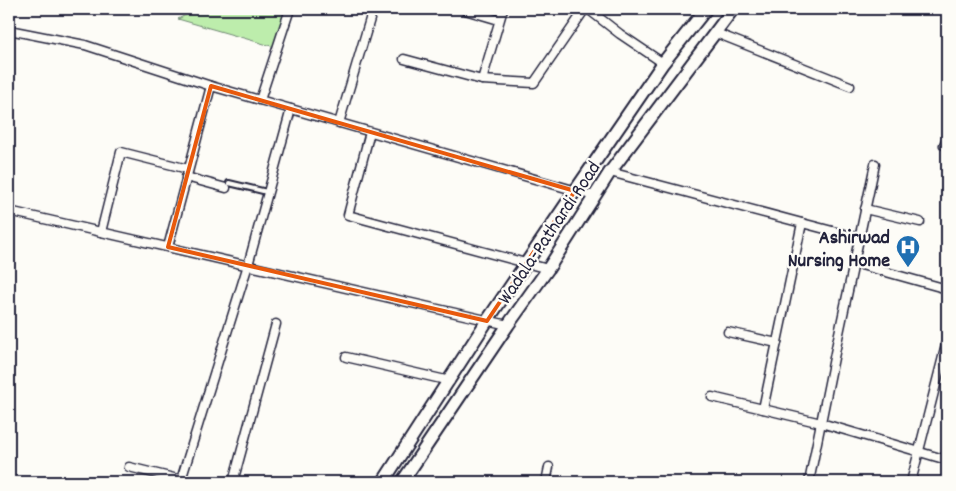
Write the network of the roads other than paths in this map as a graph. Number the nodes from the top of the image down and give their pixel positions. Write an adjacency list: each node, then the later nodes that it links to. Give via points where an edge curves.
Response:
1 (290, 9): 17 (street)
2 (373, 9): 19 (street)
3 (503, 9): 9 (street)
4 (585, 9): 14 (street, via 534,83)
5 (588, 9): 13 (street)
6 (706, 9): 13 (main road, Wadala-Pathardi Road)
7 (733, 9): 11 (main road, Wadala-Pathardi Road)
8 (465, 10): 9 (street)
9 (500, 20): 14 (street)
10 (9, 30): 15 (street, via 85,45)
11 (716, 33): 16 (street); 24 (main road, Wadala-Pathardi Road)
12 (404, 59): 14 (street)
13 (663, 64): 27 (main road, Wadala-Pathardi Road)
14 (482, 80)
15 (211, 86): 17 (street); 25 (street)
16 (850, 86)
17 (260, 100): 18 (street)
18 (291, 109): 19 (street); 28 (street)
19 (339, 123): 20 (street)
20 (370, 132): 27 (street); 37 (street, via 348,215)
21 (947, 138): 22 (street, via 944,145)
22 (947, 147)
23 (875, 164): 30 (street)
24 (610, 172): 29 (main road, Wadala-Pathardi Road); 33 (street)
25 (187, 173): 26 (street); 34 (street, via 121,152); 36 (street)
26 (227, 186): 28 (lane)
27 (575, 191): 29 (street); 37 (main road, Wadala-Pathardi Road)
28 (268, 192): 39 (street)
29 (594, 196): 40 (main road, Wadala-Pathardi Road)
30 (865, 209): 32 (street); 35 (street)
31 (9, 211): 34 (street)
32 (920, 222)
33 (802, 223): 35 (street); 47 (street)
34 (101, 232): 36 (street)
35 (859, 238): 38 (street)
36 (168, 247): 39 (street)
37 (527, 263): 40 (street); 42 (main road, Wadala-Pathardi Road)
38 (854, 263): 41 (street); 52 (street)
39 (248, 265): 42 (street); 57 (street)
40 (548, 269): 44 (main road, Wadala-Pathardi Road)
41 (947, 289)
42 (487, 320): 44 (street); 49 (main road, Wadala-Pathardi Road)
43 (276, 324): 59 (street)
44 (508, 325): 61 (main road, Wadala-Pathardi Road)
45 (728, 332): 47 (street)
46 (947, 341): 53 (street)
47 (777, 343): 51 (street)
48 (346, 357): 49 (street)
49 (450, 381): 60 (main road, Wadala-Pathardi Road)
50 (712, 398): 51 (street)
51 (763, 409): 52 (street)
52 (821, 423): 53 (street); 63 (street)
53 (918, 452): 54 (street); 64 (street)
54 (947, 460)
55 (129, 466): 57 (street)
56 (549, 467): 62 (street)
57 (181, 480): 58 (street)
58 (190, 482)
59 (233, 482)
60 (384, 482)
61 (402, 482)
62 (546, 482)
63 (809, 482)
64 (911, 482)

